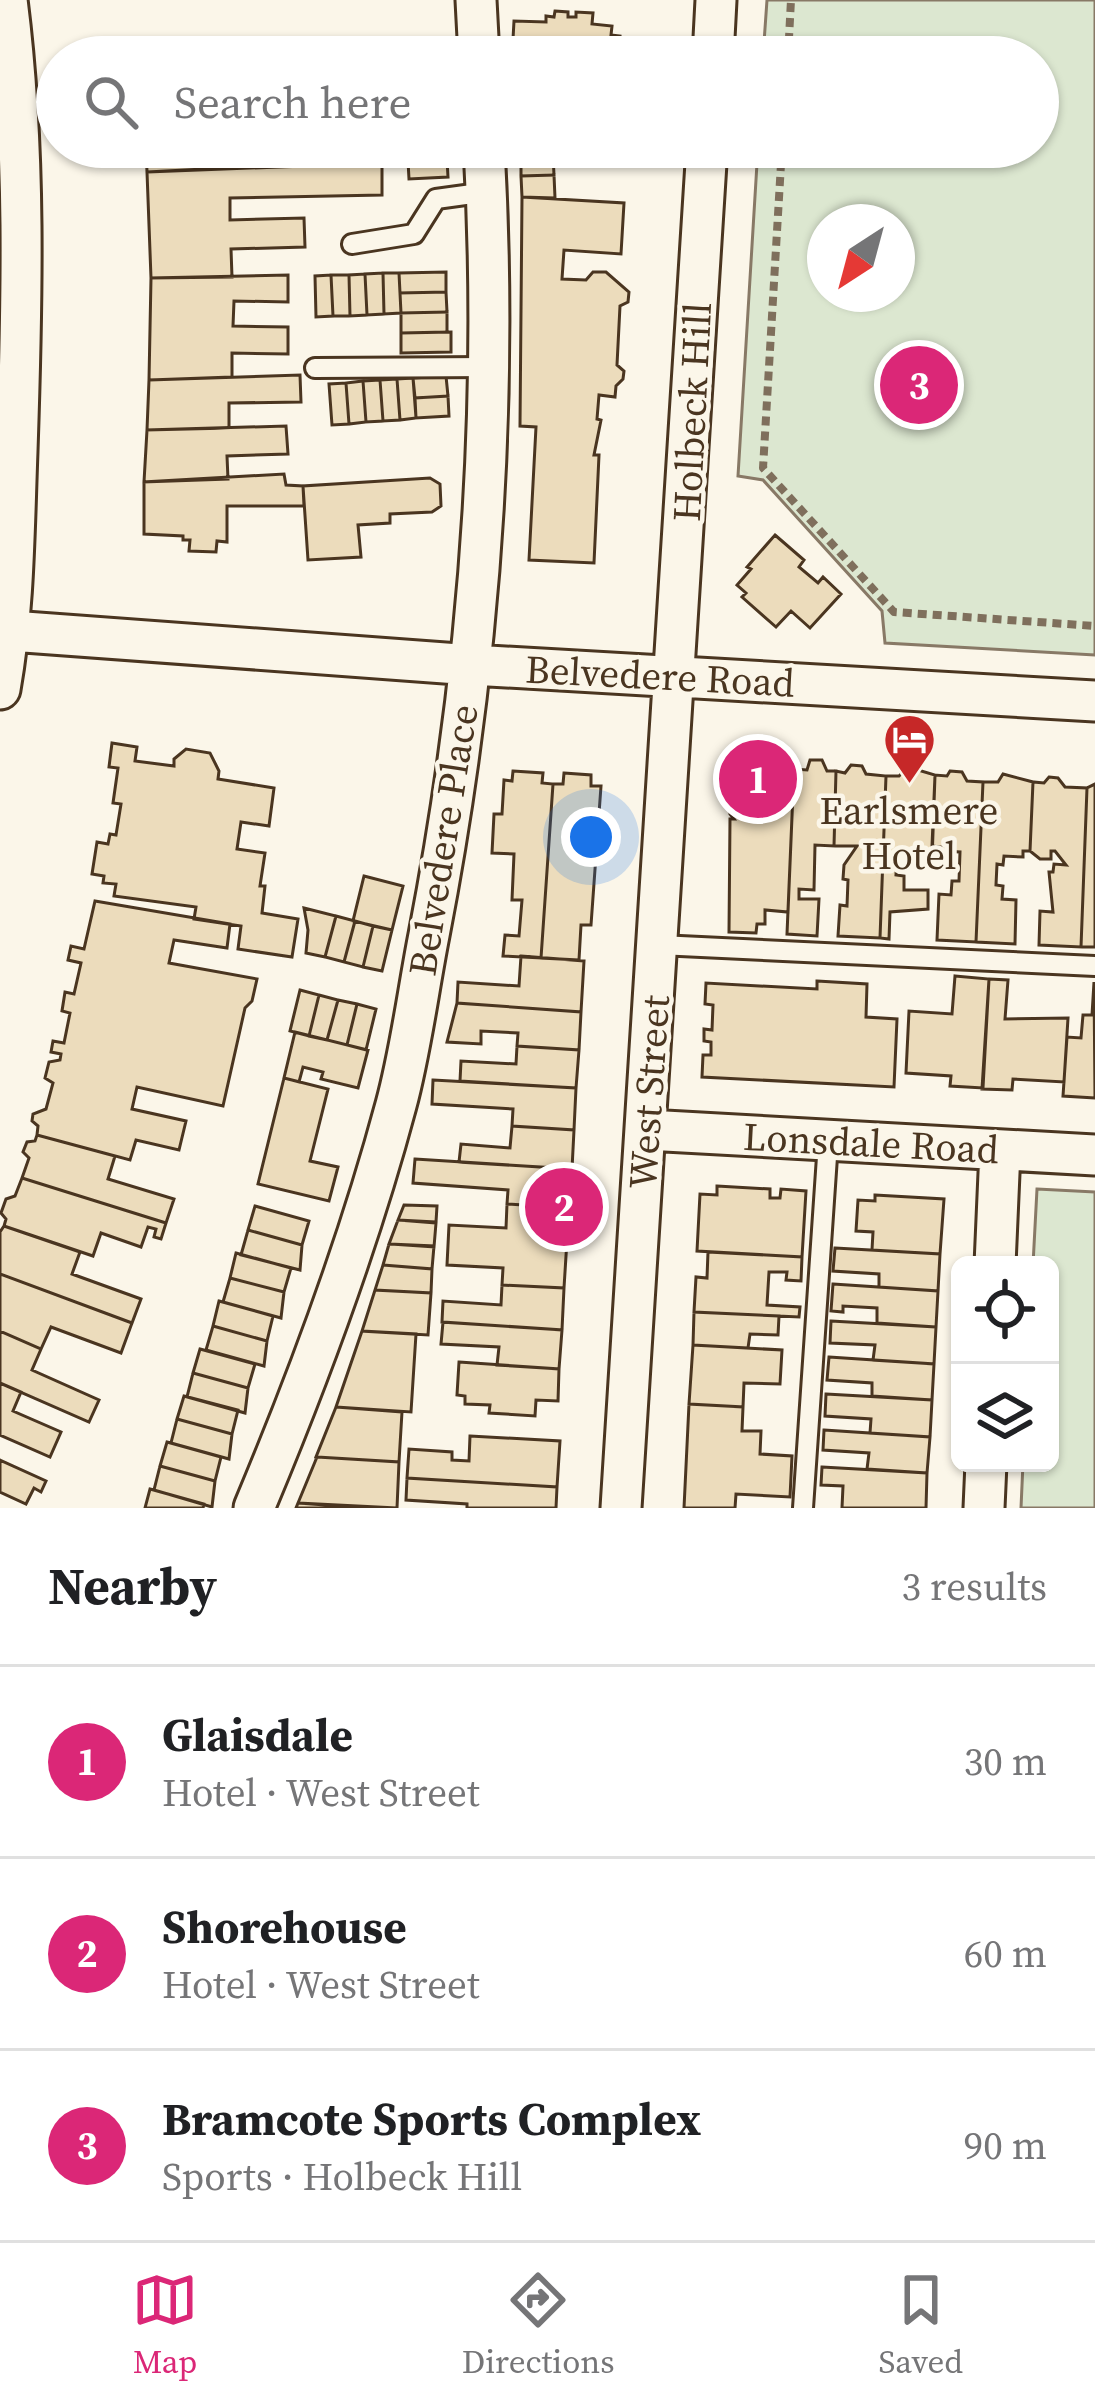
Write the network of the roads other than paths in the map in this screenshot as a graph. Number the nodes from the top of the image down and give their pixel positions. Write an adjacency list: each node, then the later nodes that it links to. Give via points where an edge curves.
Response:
1 (7, 0): 12 (street, via 21,351)
2 (476, 0): 4 (street)
3 (716, 0): 5 (street)
4 (478, 36)
5 (714, 36)
6 (485, 168): 8 (street, Belvedere Place)
7 (706, 168): 14 (street, Holbeck Hill)
8 (487, 192): 9 (lane, via 436,199 405,238); 10 (street, Belvedere Place)
9 (352, 244)
10 (490, 367): 11 (lane); 13 (street, Belvedere Place)
11 (315, 368)
12 (10, 631): 13 (street, Belvedere Road); 15 (street)
13 (472, 665): 14 (street, Belvedere Road); 25 (street, Belvedere Place, via 397,1102 338,1294)
14 (677, 676): 16 (street, Belvedere Road); 17 (street, West Street)
15 (0, 689)
16 (1095, 701)
17 (659, 945): 18 (lane); 19 (street, West Street)
18 (1095, 966)
19 (647, 1130): 20 (street, Lonsdale Road); 26 (street, West Street)
20 (828, 1142): 21 (street, Lonsdale Road); 27 (lane)
21 (1000, 1150): 22 (street, Lonsdale Road); 23 (street)
22 (1095, 1155)
23 (995, 1256)
24 (985, 1472): 28 (street)
25 (254, 1508)
26 (621, 1508)
27 (803, 1508)
28 (983, 1508)

